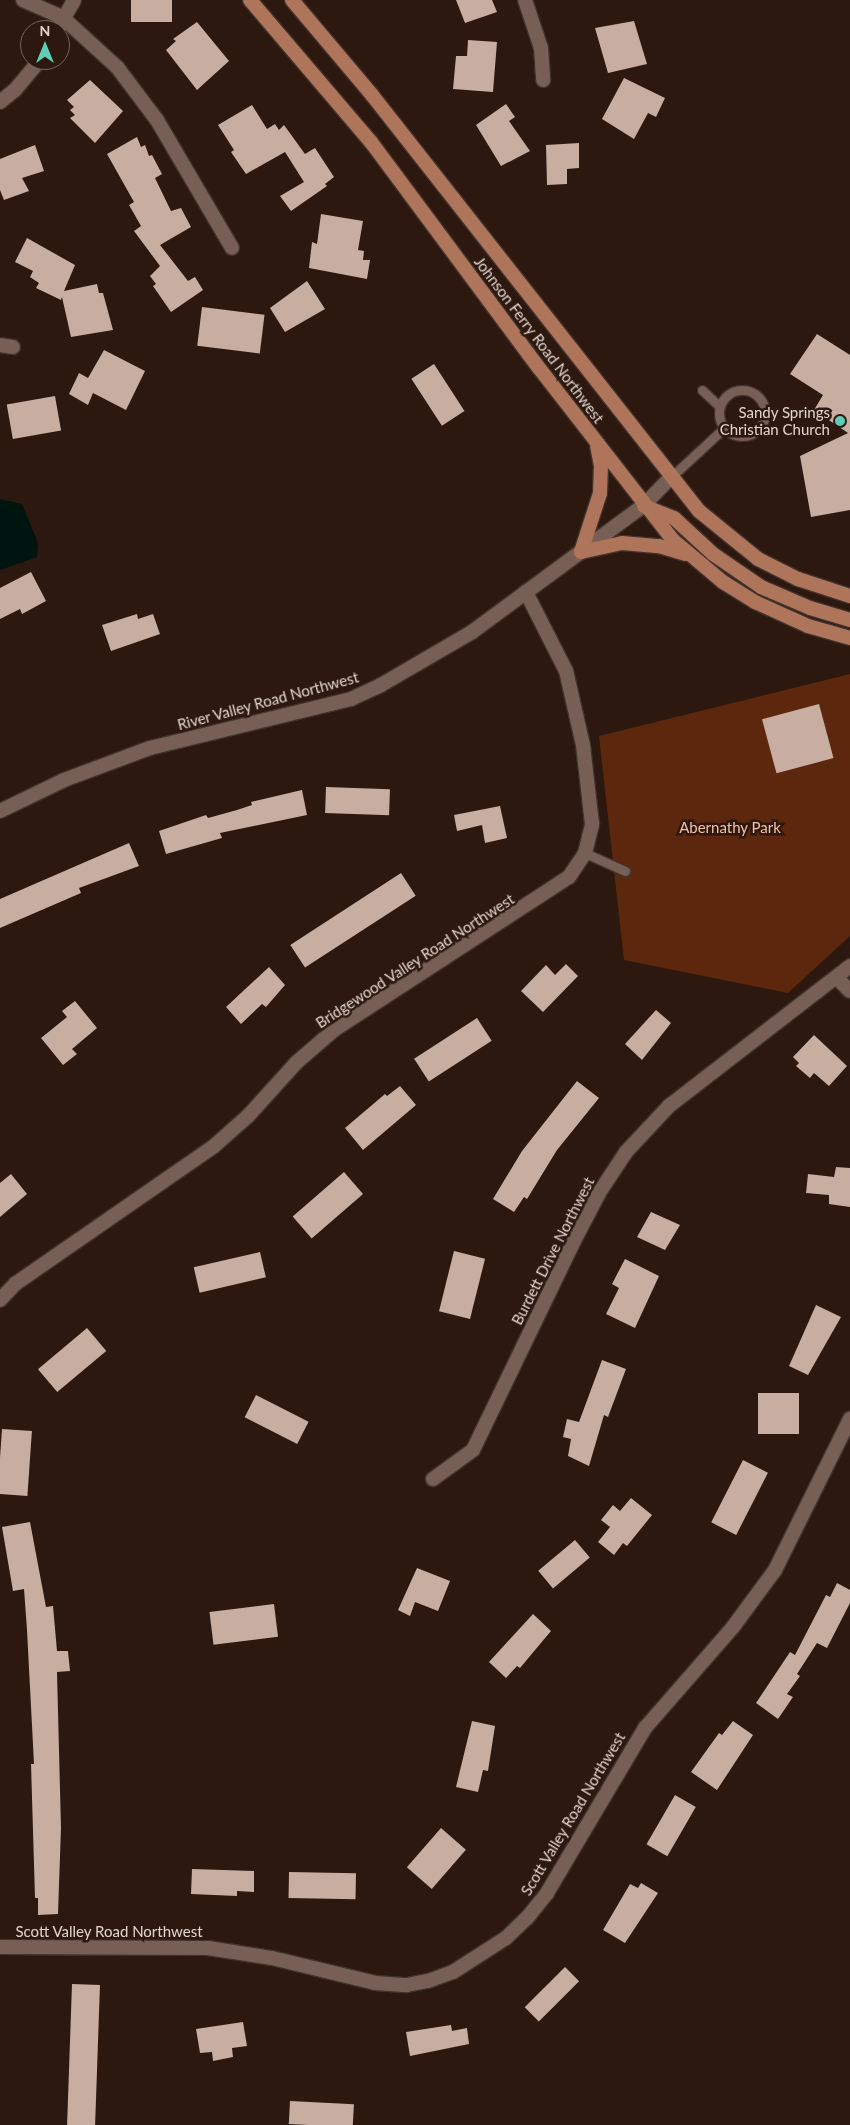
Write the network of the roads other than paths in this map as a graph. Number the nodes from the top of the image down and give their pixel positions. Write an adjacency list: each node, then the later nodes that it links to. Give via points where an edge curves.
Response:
1 (23, 0): 6 (street)
2 (74, 0): 7 (street)
3 (250, 0): 16 (main road, Johnson Ferry Road Northwest, via 371,142)
4 (292, 0): 17 (main road, Johnson Ferry Road Northwest, via 372,95)
5 (525, 0): 10 (street, via 541,48)
6 (53, 20)
7 (62, 20)
8 (70, 32): 12 (street, via 116,67 157,120)
9 (32, 70): 11 (street)
10 (542, 80)
11 (0, 102)
12 (232, 248)
13 (702, 390): 14 (lane)
14 (719, 406): 15 (lane, via 720,422); 15 (lane, via 727,394 741,389 756,393 764,406 764,422 753,433 738,436)
15 (724, 428): 17 (lane)
16 (597, 444): 18 (main road, Johnson Ferry Road Northwest); 19 (main road, via 601,466 600,493)
17 (670, 478): 18 (street, River Valley Road Northwest); 22 (main road, Johnson Ferry Road Northwest, via 714,525 758,559 798,580)
18 (644, 506): 19 (street, River Valley Road Northwest); 20 (main road, Johnson Ferry Road Northwest); 23 (main road, via 674,518 713,554 761,586 810,608)
19 (581, 552): 20 (main road, via 630,543 659,546); 21 (street, River Valley Road Northwest)
20 (691, 556): 24 (main road, Johnson Ferry Road Northwest, via 723,582 783,617)
21 (526, 592): 25 (street, River Valley Road Northwest, via 472,632 381,686 351,699 150,748 64,780); 26 (street, Bridgewood Valley Road Northwest, via 566,671 583,745 592,824)
22 (850, 596)
23 (850, 620)
24 (850, 638)
25 (0, 811)
26 (585, 854): 27 (lane); 31 (street, Bridgewood Valley Road Northwest, via 569,877 555,889 334,1030 297,1062 248,1116 213,1148 15,1284)
27 (624, 871)
28 (850, 966): 29 (street, Burdett Drive Northwest)
29 (837, 978): 30 (street); 33 (street, Burdett Drive Northwest, via 676,1100 626,1152 599,1193 575,1239 473,1450)
30 (850, 991)
31 (0, 1300)
32 (850, 1419): 34 (street, Scott Valley Road Northwest, via 775,1570 733,1627 645,1728 547,1893 506,1938 453,1972 407,1985 375,1983 272,1958 208,1948)
33 (433, 1479)
34 (0, 1947)

